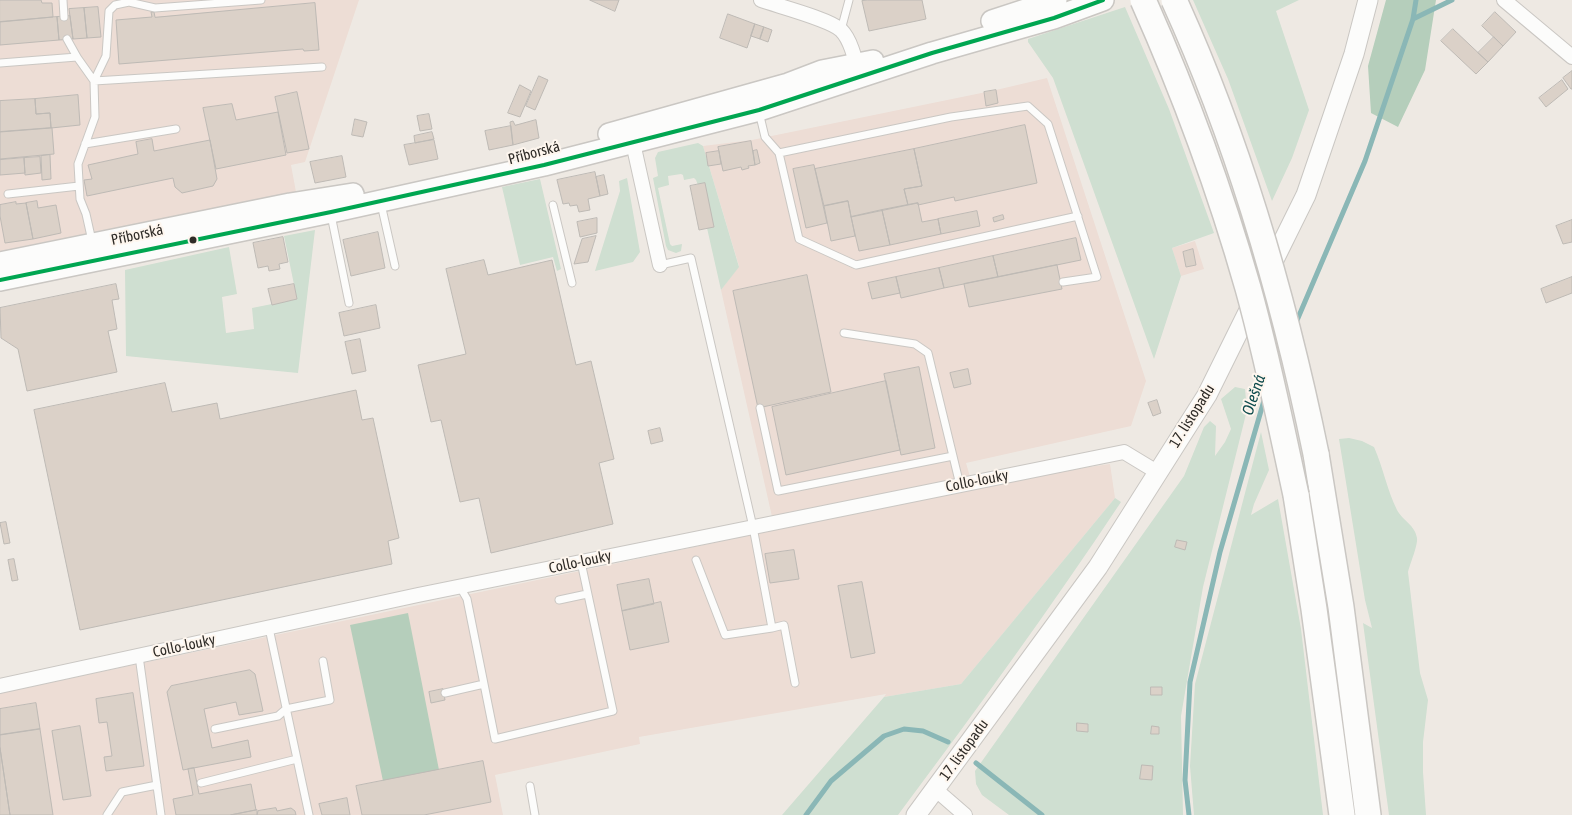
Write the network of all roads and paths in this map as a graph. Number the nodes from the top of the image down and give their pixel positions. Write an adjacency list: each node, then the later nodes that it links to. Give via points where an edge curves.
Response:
1 (63, 0): 11 (lane)
2 (261, 0): 19 (lane, via 155,8 129,2 115,5 109,11 106,56)
3 (761, 0): 12 (street, via 827,22)
4 (849, 0): 12 (lane)
5 (1056, 0): 18 (main road, Příborská, via 878,60)
6 (1103, 0): 18 (main road, Příborská, via 1054,18)
7 (1143, 0): 71 (highway, bridge, via 1210,167 1263,345 1296,495)
8 (1174, 0): 72 (highway, bridge, via 1212,91 1259,226 1290,339 1316,454 1342,612)
9 (1368, 0): 42 (main road, 17. listopadu, via 1354,54 1306,195 1207,395)
10 (1504, 0): 15 (street)
11 (64, 17)
12 (840, 30): 18 (street)
13 (67, 40): 14 (lane)
14 (76, 57): 16 (lane); 19 (lane)
15 (1572, 57)
16 (0, 63)
17 (322, 67): 19 (lane)
18 (858, 70): 20 (main road, Příborská, via 822,71 788,84)
19 (94, 80): 23 (lane, via 96,117)
20 (757, 102): 22 (main road, Příborská); 24 (lane, via 765,137)
21 (176, 129): 23 (lane)
22 (631, 135): 27 (main road, Příborská, via 544,165); 31 (main road, Příborská, via 374,190 281,205); 33 (street)
23 (85, 144): 25 (lane, via 78,164)
24 (779, 153): 30 (lane, via 951,117 1028,106 1048,124); 30 (lane, via 799,239 856,265)
25 (79, 186): 26 (lane); 31 (lane)
26 (8, 194)
27 (380, 202): 29 (main road, Příborská); 34 (lane)
28 (553, 205): 37 (lane)
29 (330, 212): 35 (main road, Příborská); 38 (lane)
30 (1078, 216): 36 (lane, via 1097,276)
31 (92, 244): 32 (main road, Příborská)
32 (0, 263)
33 (660, 265): 44 (lane, via 691,258)
34 (395, 266)
35 (0, 280)
36 (1063, 282)
37 (572, 283)
38 (349, 303)
39 (844, 333): 41 (lane, via 914,344 928,353)
40 (760, 408): 41 (lane, via 778,491)
41 (953, 456): 43 (lane)
42 (1157, 472): 43 (street, Collo-louky, via 1124,452); 64 (main road, 17. listopadu, via 1098,567)
43 (960, 485): 44 (street, Collo-louky)
44 (753, 527): 46 (street, Collo-louky); 51 (lane)
45 (696, 560): 51 (lane, via 725,635)
46 (581, 562): 47 (street, Collo-louky); 48 (lane)
47 (460, 587): 50 (street, Collo-louky); 55 (lane, via 468,600)
48 (588, 594): 49 (lane); 55 (lane, via 613,711 495,739)
49 (559, 600)
50 (269, 628): 52 (street, Collo-louky); 58 (lane)
51 (772, 628): 54 (lane, via 784,625)
52 (139, 656): 56 (street, Collo-louky); 62 (lane)
53 (323, 662): 58 (lane, via 330,700)
54 (795, 683)
55 (484, 684): 57 (lane)
56 (0, 686)
57 (445, 693)
58 (286, 710): 59 (lane, via 278,716); 60 (lane)
59 (215, 729)
60 (297, 759): 61 (lane); 67 (lane)
61 (201, 783)
62 (157, 785): 65 (lane, via 122,792); 66 (lane)
63 (530, 786): 68 (lane)
64 (935, 789): 69 (main road, 17. listopadu); 70 (street, 17. listopadu)
65 (107, 815)
66 (162, 815)
67 (309, 815)
68 (535, 815)
69 (916, 815)
70 (965, 815)
71 (1342, 815)
72 (1368, 815)

